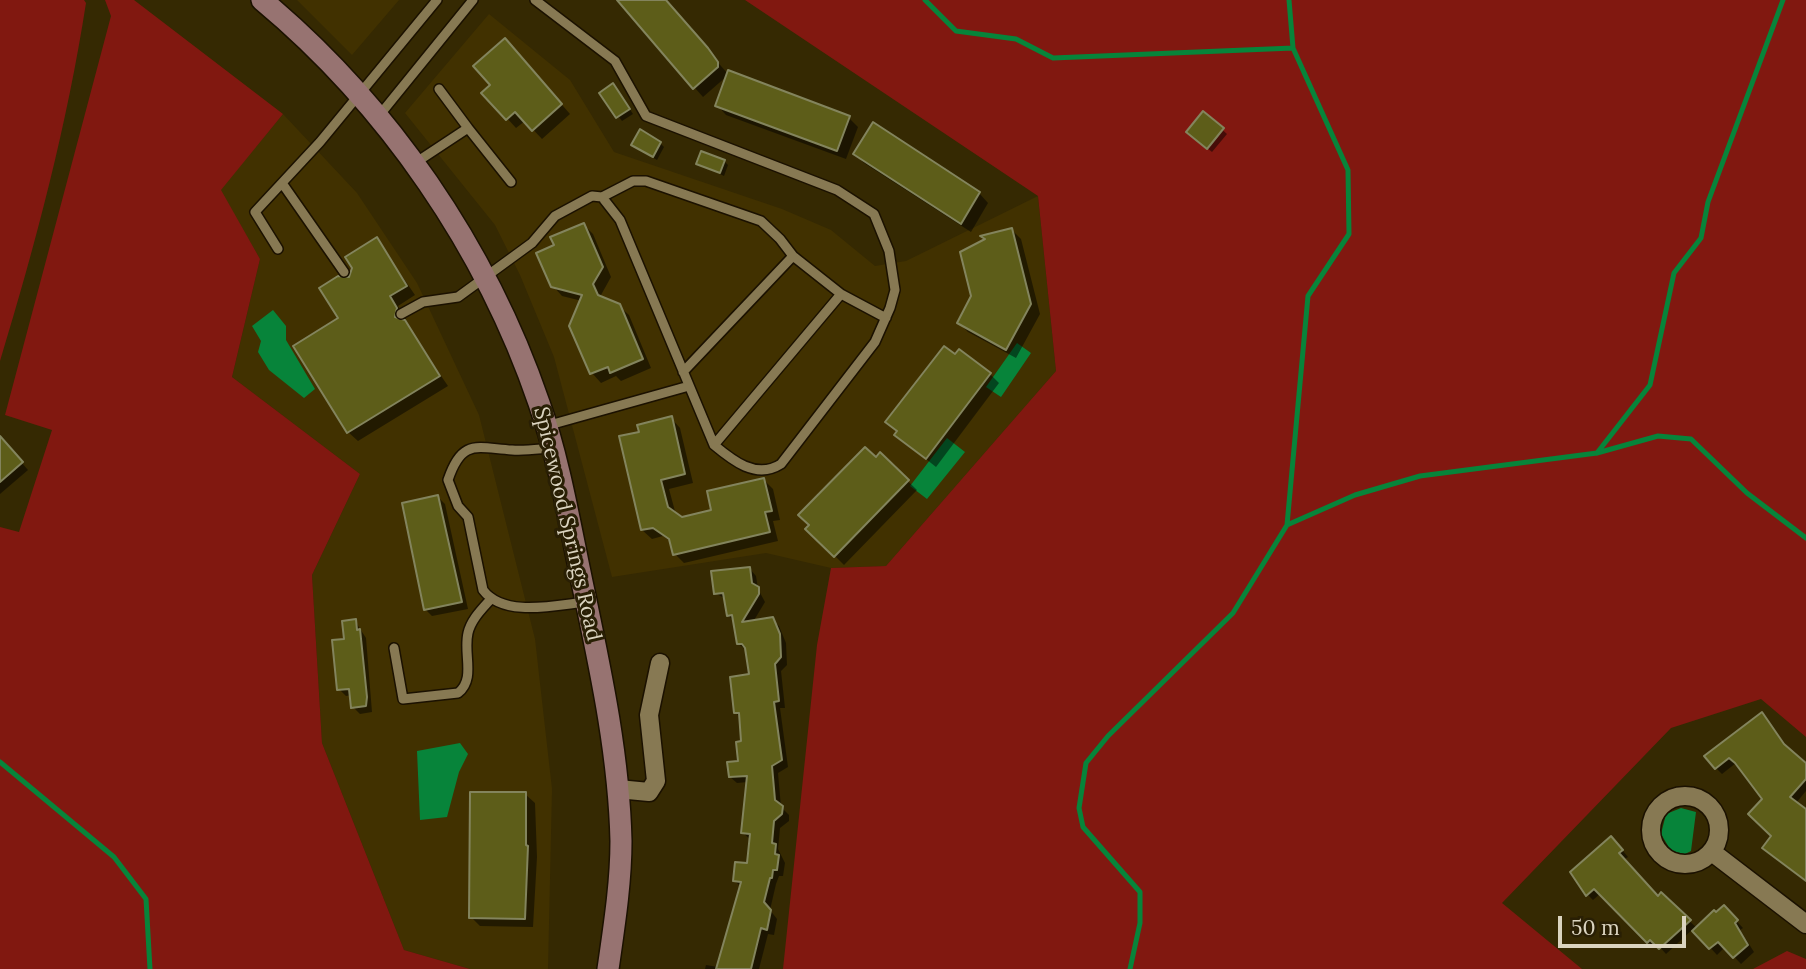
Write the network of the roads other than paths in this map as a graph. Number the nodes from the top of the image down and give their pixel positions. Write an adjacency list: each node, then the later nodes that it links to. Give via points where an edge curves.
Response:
1 (436, 0): 6 (lane)
2 (473, 0): 7 (lane)
3 (535, 0): 19 (lane, via 615,61 646,116 837,190 874,214 890,251 895,290)
4 (264, 1): 6 (main road, Spicewood Springs Road, via 317,47)
5 (439, 89): 8 (lane)
6 (358, 96): 7 (main road, Spicewood Springs Road); 11 (lane)
7 (377, 118): 9 (main road, Spicewood Springs Road)
8 (468, 128): 9 (lane); 10 (lane)
9 (414, 164): 16 (main road, Spicewood Springs Road)
10 (511, 182)
11 (282, 183): 13 (lane, via 255,212); 15 (lane)
12 (602, 197): 14 (lane, via 633,181 646,181 761,221); 16 (lane, via 592,196 555,216 532,243); 20 (lane, via 620,219)
13 (278, 249)
14 (793, 256): 17 (lane); 20 (lane)
15 (344, 272)
16 (486, 277): 18 (lane, via 458,297 423,303); 22 (main road, Spicewood Springs Road, via 516,340)
17 (841, 295): 19 (lane); 23 (lane)
18 (401, 314)
19 (886, 318): 23 (lane, via 875,342 780,464 764,470 740,466)
20 (683, 372): 21 (lane)
21 (689, 386): 22 (lane); 23 (lane)
22 (546, 426): 24 (main road, Spicewood Springs Road)
23 (714, 445)
24 (552, 447): 25 (lane, via 474,447 453,466 448,480 458,506 468,517 483,590); 26 (main road, Spicewood Springs Road)
25 (490, 600): 26 (lane, via 520,607); 27 (lane, via 470,624 468,678 458,693 403,699)
26 (586, 602): 29 (main road, Spicewood Springs Road, via 613,736)
27 (394, 648)
28 (660, 663): 29 (street, via 649,715 656,781 649,792)
29 (618, 789): 32 (main road, Spicewood Springs Road, via 620,865)
30 (1712, 852): 31 (street)
31 (1806, 924)
32 (608, 969)

